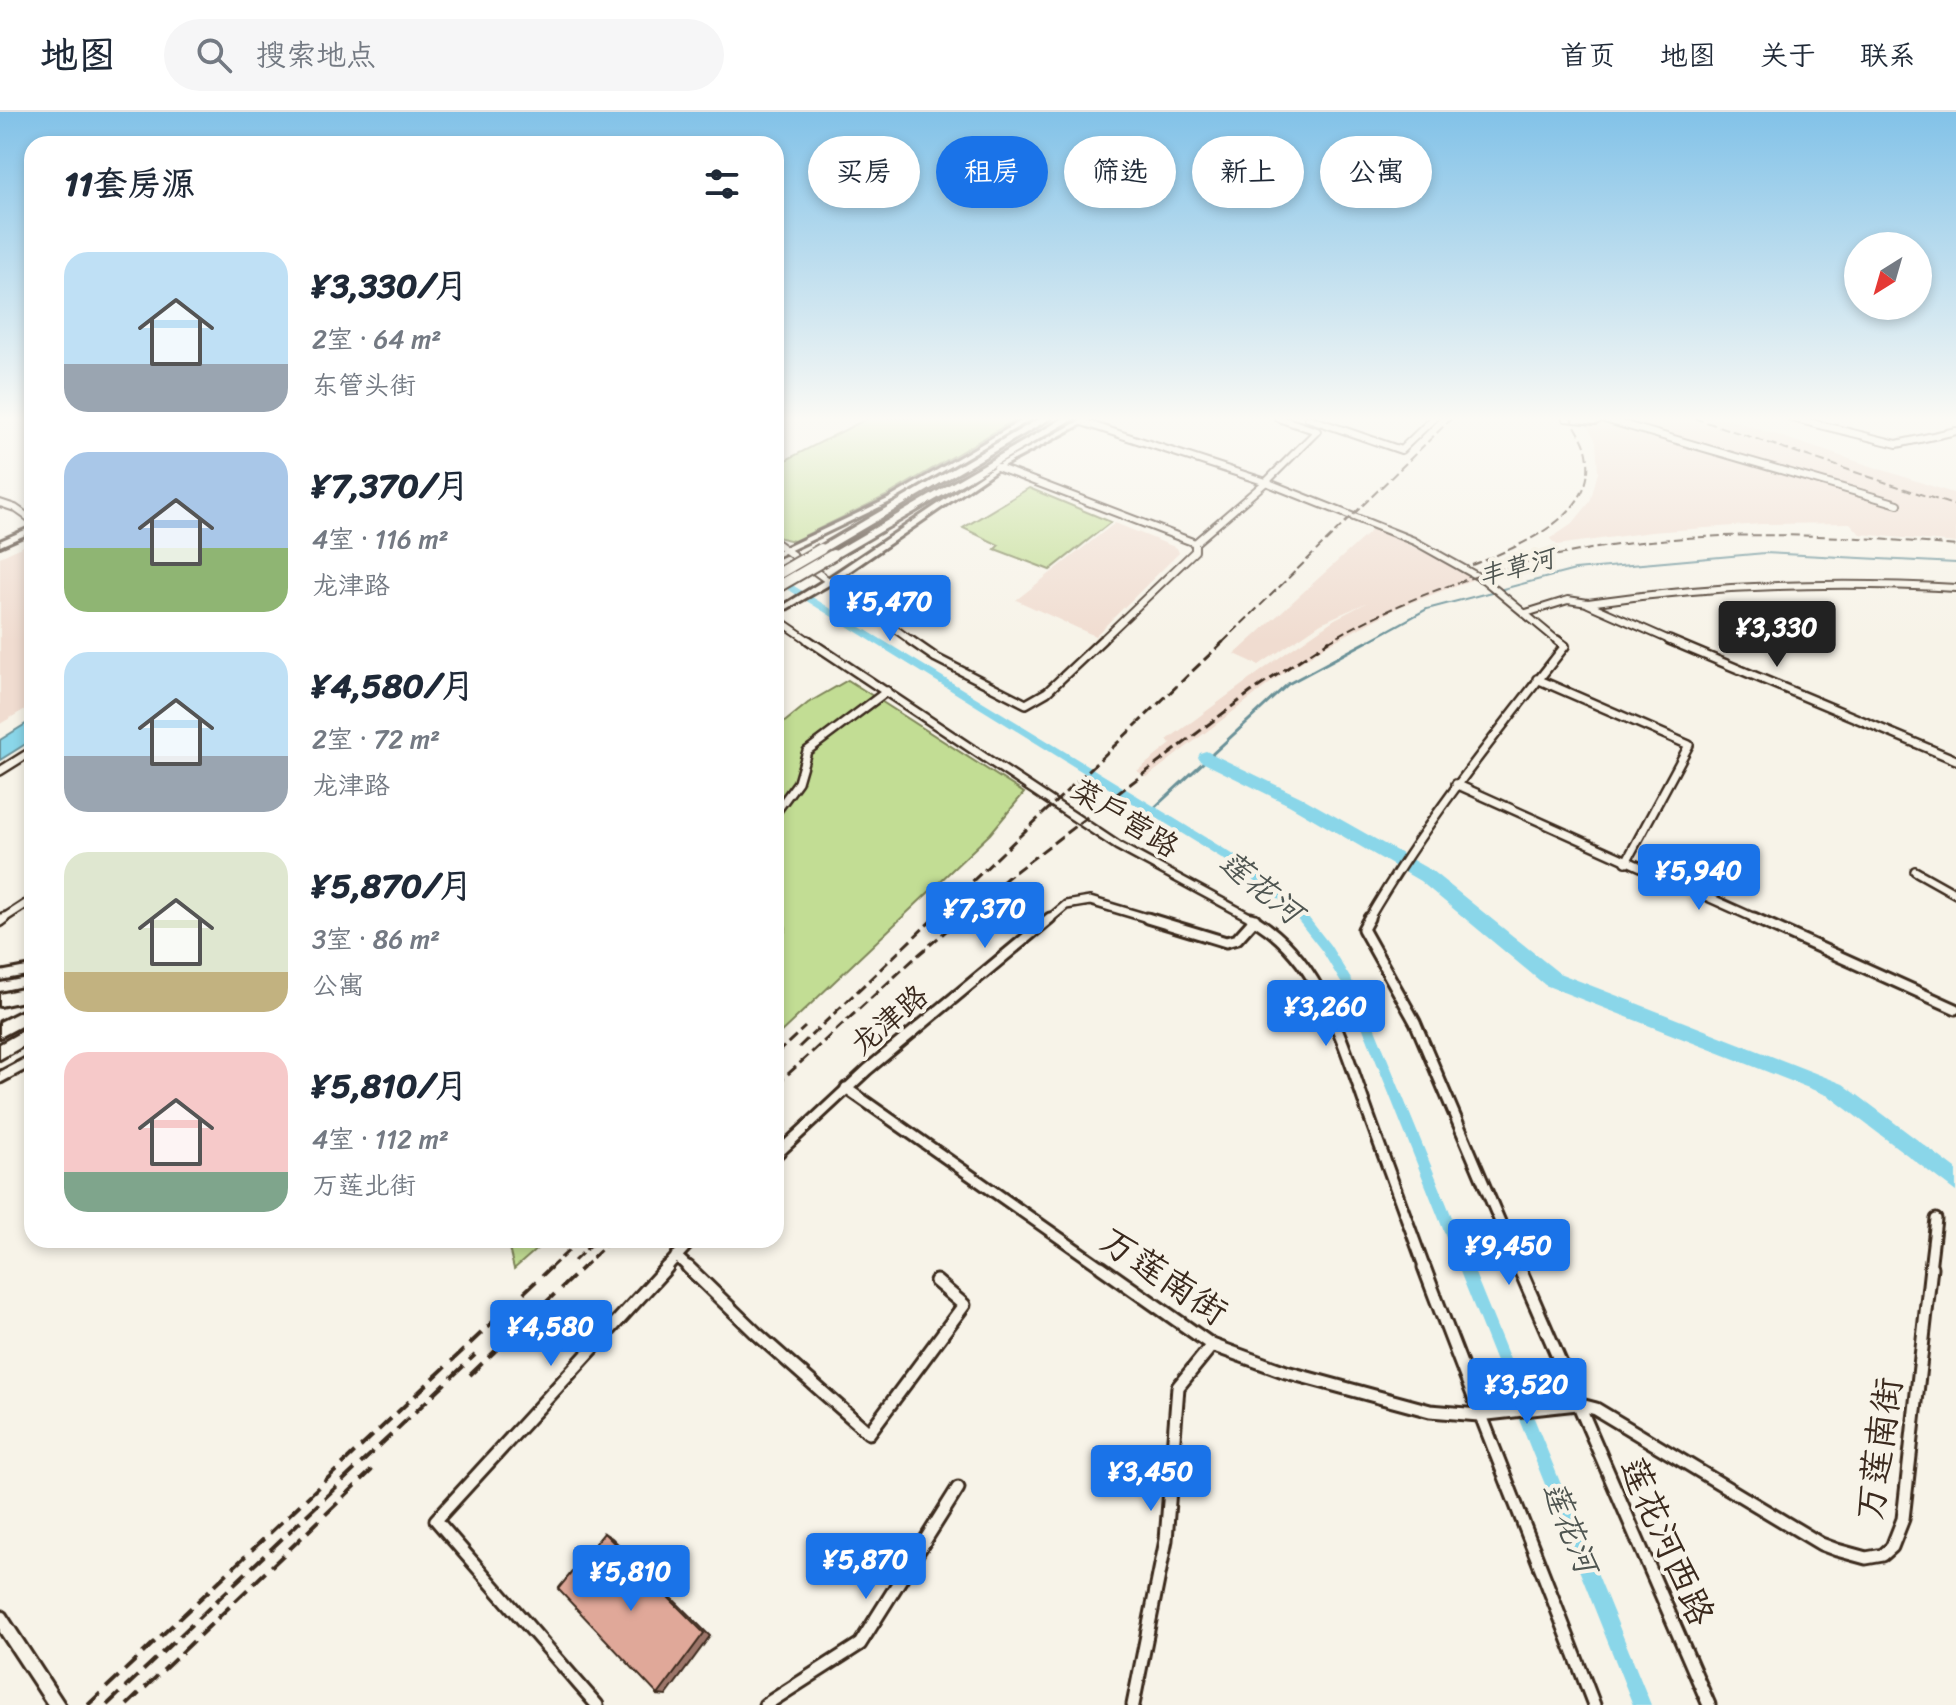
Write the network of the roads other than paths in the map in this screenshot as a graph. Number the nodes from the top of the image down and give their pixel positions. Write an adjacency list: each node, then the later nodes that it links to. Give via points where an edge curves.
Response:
1 (903, 492): 17 (street)
2 (918, 492): 20 (highway, bridge)
3 (941, 492): 22 (highway, bridge)
4 (960, 492): 21 (street)
5 (1063, 492): 14 (street)
6 (1254, 492): 14 (street)
7 (1292, 492): 26 (street, via 1414,541 1484,580)
8 (1858, 492): 10 (street)
9 (0, 503): 11 (street)
10 (1898, 504)
11 (24, 514)
12 (24, 533): 15 (street)
13 (24, 541): 19 (street)
14 (1195, 543): 21 (street, via 1195,551 1058,682 1026,704 936,658)
15 (0, 544)
16 (784, 547): 17 (street)
17 (787, 549): 18 (street); 21 (street)
18 (784, 551)
19 (0, 552)
20 (784, 570)
21 (831, 580): 25 (street)
22 (784, 583)
23 (1956, 588): 24 (street, via 1766,583)
24 (1588, 603): 26 (street, via 1568,600); 31 (street)
25 (784, 610)
26 (1526, 613): 28 (street, via 1565,646)
27 (784, 620): 29 (street, 菜户营路)
28 (1537, 679): 33 (street); 35 (street, via 1689,745)
29 (887, 691): 34 (street, via 807,751 798,782); 39 (street, 菜户营路, via 1118,846)
30 (24, 756): 32 (street)
31 (1956, 760)
32 (0, 771)
33 (1456, 784): 35 (street); 59 (street, 莲花河西路, via 1363,929 1415,1022)
34 (784, 801)
35 (1626, 862): 45 (street)
36 (1915, 871): 37 (street)
37 (1956, 894)
38 (24, 905): 40 (street)
39 (1255, 919): 52 (street, 龙津路, via 1237,939 1226,942 1090,901 1066,905); 60 (street, 菜户营路, via 1299,959 1329,1009)
40 (0, 921)
41 (24, 972): 42 (street)
42 (0, 976)
43 (24, 995): 44 (highway)
44 (0, 1000)
45 (1956, 1009)
46 (24, 1016): 47 (highway)
47 (0, 1030)
48 (24, 1038): 49 (highway)
49 (0, 1052)
50 (24, 1064): 51 (street)
51 (0, 1078)
52 (846, 1088): 53 (street, 龙津路); 58 (street, 万莲南街)
53 (784, 1147)
54 (1936, 1219): 59 (street, 万莲南街, via 1903,1519 1890,1550 1880,1556 1851,1557 1821,1544 1621,1423)
55 (684, 1248): 56 (street)
56 (676, 1256): 57 (street, via 869,1433 964,1305); 64 (street, via 436,1520)
57 (936, 1281)
58 (1212, 1345): 60 (street, 万莲南街, via 1286,1372 1430,1411); 66 (street, via 1178,1387 1166,1540)
59 (1577, 1404): 60 (street, 万莲南街); 68 (street, 莲花河西路)
60 (1479, 1415): 67 (street, 菜户营路)
61 (958, 1488): 65 (street, via 860,1644)
62 (0, 1618): 63 (street)
63 (57, 1705)
64 (597, 1705)
65 (765, 1705)
66 (1133, 1705)
67 (1594, 1705)
68 (1709, 1705)

